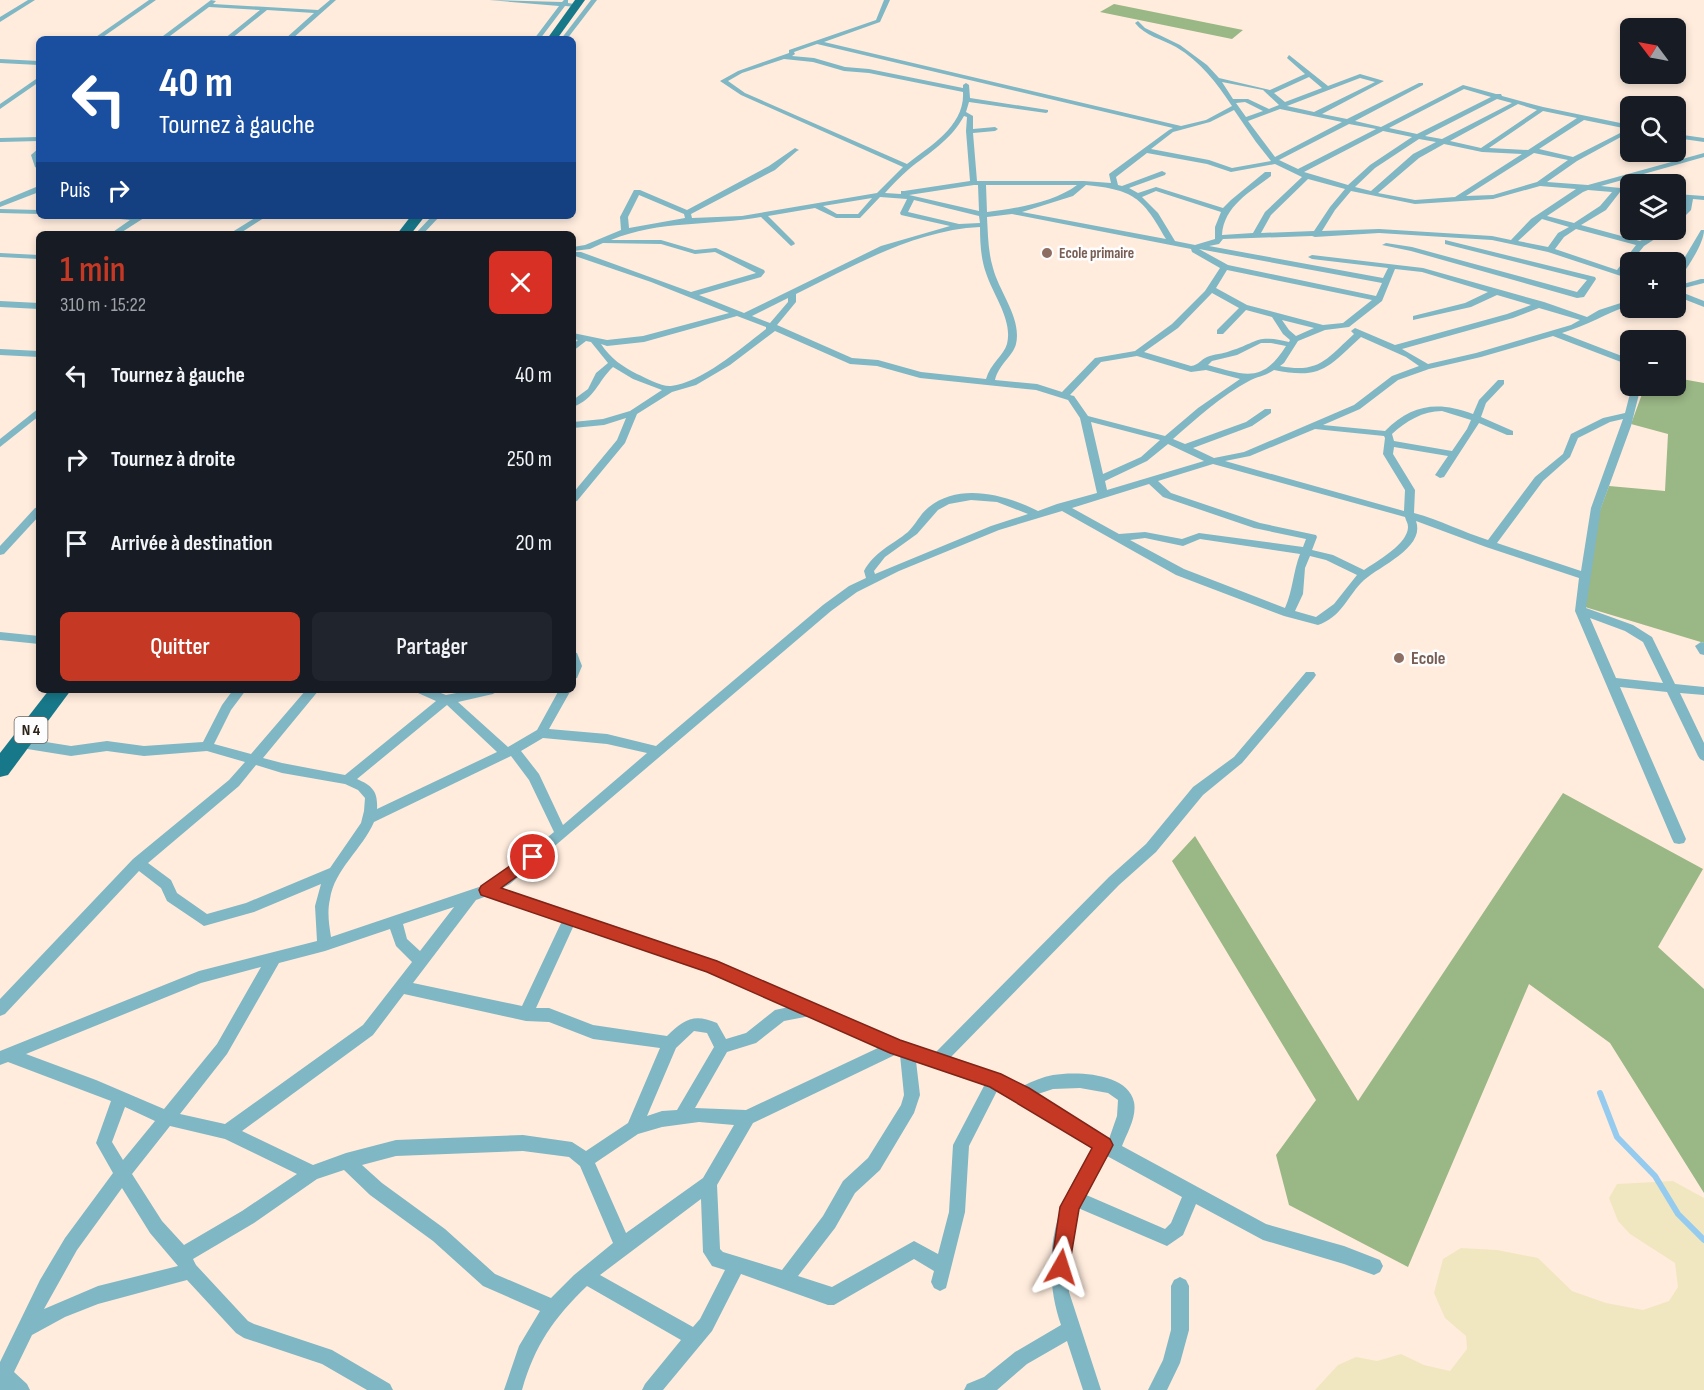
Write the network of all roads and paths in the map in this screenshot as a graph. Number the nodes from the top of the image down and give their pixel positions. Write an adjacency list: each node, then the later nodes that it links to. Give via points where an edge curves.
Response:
1 (32, 0): 14 (street)
2 (153, 0): 16 (street)
3 (214, 0): 11 (street)
4 (333, 0): 13 (street)
5 (492, 0): 6 (street)
6 (498, 0): 9 (street)
7 (594, 0): 22 (street)
8 (880, 0): 10 (street)
9 (572, 2): 20 (street); 21 (highway)
10 (887, 2): 23 (street, via 878,21)
11 (207, 5): 12 (street); 17 (street)
12 (265, 9): 13 (street); 18 (street)
13 (319, 12): 19 (street)
14 (0, 20)
15 (1138, 22): 30 (street, via 1148,32 1178,46)
16 (100, 36)
17 (166, 36)
18 (231, 36)
19 (291, 36)
20 (540, 36)
21 (554, 36)
22 (566, 36)
23 (817, 42): 24 (street); 29 (street)
24 (784, 57): 36 (street); 72 (street, via 723,81 742,94)
25 (1289, 57): 28 (street)
26 (0, 61): 27 (street)
27 (36, 63)
28 (1308, 75): 33 (street); 37 (street)
29 (968, 78): 36 (street); 54 (street)
30 (1217, 79): 37 (street); 42 (street)
31 (36, 82): 34 (street)
32 (1421, 84): 52 (street)
33 (1326, 88): 43 (street); 49 (street, via 1361,75 1382,81)
34 (26, 89): 35 (street); 44 (street)
35 (36, 90)
36 (966, 91): 39 (street)
37 (1271, 93): 40 (street); 43 (street)
38 (1499, 95): 41 (street); 55 (street, via 1463,87); 59 (street)
39 (968, 100): 46 (street); 48 (street)
40 (1246, 100): 42 (street); 47 (street)
41 (1516, 103): 45 (street); 64 (street)
42 (1233, 104): 51 (street); 54 (street, via 1208,121)
43 (1282, 106): 47 (street); 49 (street)
44 (0, 107)
45 (1542, 109): 50 (street); 66 (street)
46 (1046, 111)
47 (1269, 111): 51 (street)
48 (963, 112): 57 (street, via 970,116); 72 (street, via 941,143)
49 (1316, 114): 52 (street)
50 (1584, 117): 53 (street); 68 (street)
51 (1245, 120): 71 (street)
52 (1353, 121): 55 (street); 71 (street)
53 (1620, 126)
54 (1180, 128): 67 (street, via 1166,134)
55 (1384, 128): 59 (street); 75 (street)
56 (995, 129): 57 (street)
57 (969, 131): 77 (street)
58 (1620, 134): 70 (street)
59 (1420, 136): 64 (street); 80 (street, via 1379,159)
60 (1686, 137): 63 (street)
61 (36, 139): 62 (street)
62 (0, 140)
63 (1704, 140)
64 (1446, 142): 66 (street); 84 (street, via 1416,156)
65 (795, 150): 101 (street, via 772,168)
66 (1482, 150): 68 (street)
67 (1148, 151): 71 (street, via 1231,170); 79 (street, via 1114,174)
68 (1531, 151): 70 (street); 91 (street)
69 (1704, 155): 81 (street)
70 (1574, 159): 78 (street)
71 (1275, 161): 75 (street)
72 (908, 167): 85 (street)
73 (1162, 173): 79 (street)
74 (1268, 174): 95 (street)
75 (1303, 174): 80 (street); 117 (street, via 1268,214)
76 (1084, 183): 77 (street); 79 (street); 98 (street, via 1070,194)
77 (978, 184): 85 (street); 100 (street)
78 (1540, 184): 81 (street); 91 (street, via 1493,197)
79 (1119, 187): 86 (street)
80 (1348, 187): 84 (street); 118 (street)
81 (1585, 188): 83 (street); 102 (street)
82 (36, 190): 92 (street)
83 (1618, 190): 109 (street, via 1603,208)
84 (1372, 194): 91 (street, via 1415,202)
85 (881, 195): 87 (street); 93 (street); 93 (street, via 855,217 836,216)
86 (1137, 196): 95 (street, via 1156,189); 124 (street, via 1153,209)
87 (912, 197): 100 (street); 108 (street, via 904,213)
88 (1686, 197): 89 (street)
89 (1690, 197): 90 (street); 96 (street)
90 (1704, 198)
91 (1456, 199)
92 (0, 205)
93 (815, 205): 99 (street)
94 (0, 211): 97 (street)
95 (1224, 211): 119 (street, via 1217,224)
96 (1686, 211)
97 (36, 212)
98 (1012, 212): 100 (street); 124 (street)
99 (763, 215): 101 (street, via 724,220); 125 (street)
100 (985, 215): 107 (street)
101 (688, 217): 114 (street); 114 (street, via 637,192 624,217)
102 (1542, 217): 109 (street); 122 (street, via 1528,225)
103 (138, 219): 110 (street)
104 (259, 219): 111 (street)
105 (416, 219): 112 (highway)
106 (433, 219): 113 (street)
107 (982, 225): 108 (street); 181 (street, via 988,268 1007,312 1012,340 1009,350 996,361)
108 (959, 226): 148 (street, via 869,254)
109 (1575, 226): 126 (street); 129 (street)
110 (119, 231)
111 (238, 231)
112 (406, 231)
113 (422, 231)
114 (625, 231): 123 (street)
115 (1380, 231): 118 (street); 120 (street); 127 (street)
116 (1704, 232): 137 (street)
117 (1256, 235): 118 (street); 119 (street)
118 (1315, 235)
119 (1218, 238): 128 (street)
120 (1449, 238): 122 (street); 133 (street); 139 (street)
121 (1648, 240): 126 (street)
122 (1514, 241): 129 (street)
123 (599, 242): 130 (street); 147 (street, via 661,242 695,252 716,250 761,272)
124 (1172, 242): 128 (street)
125 (791, 244)
126 (1641, 244): 141 (street)
127 (1386, 245): 133 (street); 136 (street)
128 (1197, 247): 138 (street, via 1195,250 1203,257); 142 (street)
129 (1550, 250): 132 (street)
130 (576, 253): 147 (street)
131 (0, 255): 134 (street)
132 (1566, 255): 139 (street); 141 (street)
133 (1437, 256): 139 (street, via 1579,295 1592,279); 140 (street)
134 (36, 257)
135 (1312, 257): 136 (street)
136 (1392, 260): 140 (street); 142 (street)
137 (1686, 265)
138 (1225, 267): 145 (street); 150 (street)
139 (1555, 269)
140 (1423, 270): 146 (street)
141 (1619, 272)
142 (1385, 281): 150 (street)
143 (1704, 281): 144 (street)
144 (1686, 286)
145 (1213, 290): 156 (street); 173 (street)
146 (1496, 292): 152 (street); 159 (street, via 1468,305)
147 (689, 295): 157 (street)
148 (792, 295): 157 (street); 163 (street, via 792,302)
149 (1686, 297): 153 (street)
150 (1380, 299): 161 (street)
151 (0, 304): 154 (street)
152 (1541, 304): 160 (street); 171 (street)
153 (1704, 304)
154 (36, 306)
155 (1620, 306): 160 (street)
156 (1244, 307): 158 (street); 164 (street)
157 (740, 315): 163 (street); 168 (street, via 644,339 614,343)
158 (1276, 317): 162 (street); 169 (street)
159 (1416, 318)
160 (1589, 320): 165 (street)
161 (1346, 325): 162 (street); 166 (street)
162 (1323, 328): 169 (street)
163 (771, 329): 181 (street, via 850,361 878,363 920,375); 183 (street, via 728,363 693,383)
164 (1220, 332)
165 (1554, 333): 175 (street); 178 (street)
166 (1359, 334): 171 (street); 177 (street, via 1316,371 1303,374)
167 (576, 337): 168 (street)
168 (590, 339): 170 (street); 176 (street)
169 (1294, 342): 177 (street); 179 (street, via 1259,341 1209,359)
170 (576, 346)
171 (1395, 348): 178 (street)
172 (0, 352): 174 (street)
173 (1137, 353): 179 (street, via 1182,368); 184 (street, via 1098,360)
174 (36, 354)
175 (1620, 358)
176 (612, 364): 183 (street); 186 (street, via 599,375 592,390)
177 (1274, 367): 180 (street)
178 (1425, 367): 194 (street, via 1395,378 1357,407)
179 (1200, 368): 180 (street)
180 (1247, 378): 197 (street)
181 (990, 381): 184 (street)
182 (1502, 382): 192 (street, via 1482,402)
183 (669, 390): 188 (street)
184 (1065, 395): 191 (street, via 1075,400)
185 (1634, 396): 190 (street)
186 (576, 402)
187 (1268, 411): 199 (street, via 1249,424)
188 (633, 413): 193 (street); 205 (street, via 622,441)
189 (36, 414): 198 (street)
190 (1628, 416): 212 (street, via 1611,417 1574,436 1565,457 1539,479); 216 (street, via 1596,508)
191 (1085, 417): 197 (street); 203 (street)
192 (1476, 421): 195 (street); 196 (street, via 1437,408 1406,419); 200 (street)
193 (576, 425)
194 (1316, 426): 196 (street, via 1330,430 1368,429); 201 (street, via 1243,456)
195 (1510, 433)
196 (1388, 438): 200 (street); 210 (street, via 1388,454 1410,490)
197 (1166, 439): 199 (street); 203 (street, via 1134,466)
198 (0, 444)
199 (1184, 448): 201 (street)
200 (1453, 454): 202 (street)
201 (1213, 461): 204 (street); 210 (street)
202 (1440, 475)
203 (1101, 479): 206 (street)
204 (1151, 480): 206 (street); 213 (street, via 1167,495 1258,526 1309,535 1312,540)
205 (576, 495)
206 (1103, 495): 207 (street)
207 (1061, 506): 209 (street); 211 (street)
208 (36, 513): 214 (street)
209 (1035, 514): 217 (street); 217 (street, via 1010,502 983,496 942,503 871,566)
210 (1409, 515): 212 (street); 215 (street, via 1413,526 1407,541)
211 (1119, 537): 213 (street, via 1154,535 1183,543 1204,536); 219 (street, via 1180,572)
212 (1491, 545): 216 (street)
213 (1305, 550): 215 (street); 219 (street, via 1299,588)
214 (0, 552)
215 (1364, 574): 219 (street, via 1338,607 1322,619 1312,621)
216 (1585, 576): 218 (street)
217 (872, 580): 237 (street, via 827,608)
218 (1581, 611): 223 (street); 224 (street, via 1645,637)
219 (1288, 613)
220 (0, 636): 221 (street)
221 (36, 640)
222 (1310, 675): 262 (street, via 1238,760 1198,791 1150,848)
223 (1613, 682): 224 (street); 244 (street)
224 (1671, 686): 225 (street); 238 (street)
225 (1704, 690)
226 (59, 693): 234 (highway, N 4)
227 (238, 693): 235 (street)
228 (311, 693): 239 (street)
229 (434, 693): 232 (street)
230 (475, 693): 232 (street)
231 (564, 693): 233 (street)
232 (451, 697): 236 (street); 241 (street)
233 (541, 733): 236 (street); 237 (street, via 607,740)
234 (21, 743): 235 (street, via 71,751 107,747 144,752); 240 (highway, N 4)
235 (207, 746): 239 (street)
236 (509, 751): 242 (street); 243 (street, via 534,777)
237 (657, 751): 243 (street)
238 (1704, 756)
239 (254, 761): 241 (street); 245 (street, via 226,790)
240 (0, 769)
241 (347, 780): 242 (street, via 369,792 372,804)
242 (368, 819): 246 (street, via 350,854)
243 (561, 834): 247 (street)
244 (1679, 839)
245 (138, 862): 246 (street, via 166,884 172,897 204,920 249,908); 255 (street)
246 (335, 872): 251 (street, via 323,896)
247 (487, 890): 248 (street); 249 (street)
248 (471, 897): 250 (street); 253 (street)
249 (570, 919): 256 (street, via 712,966); 257 (street)
250 (395, 921): 251 (street); 253 (street, via 401,942)
251 (325, 945): 252 (street)
252 (273, 960): 261 (street, via 199,977); 267 (street, via 222,1049)
253 (421, 962): 254 (street)
254 (403, 987): 257 (street); 270 (street, via 368,1030)
255 (0, 1009)
256 (813, 1009): 259 (street, via 780,1015 751,1038); 260 (street)
257 (526, 1014): 258 (street, via 549,1015 593,1032)
258 (670, 1042): 259 (street, via 688,1025 697,1023 711,1028); 269 (street)
259 (722, 1047): 266 (street)
260 (902, 1049): 262 (street); 268 (street); 284 (street, via 912,1095 908,1108 874,1164 849,1187 839,1207)
261 (4, 1057): 265 (street, via 91,1084)
262 (938, 1060): 263 (street)
263 (995, 1080): 264 (street); 284 (street, via 961,1145 957,1212 942,1274 914,1250 834,1296)
264 (1023, 1094): 271 (street); 271 (street, via 1039,1085 1070,1080 1118,1089 1125,1097 1125,1112)
265 (120, 1098): 267 (street); 274 (street, via 104,1143)
266 (682, 1116): 268 (street); 269 (street)
267 (167, 1118): 270 (street); 274 (street)
268 (747, 1118): 276 (street)
269 (634, 1128): 272 (street)
270 (227, 1131): 275 (street)
271 (1108, 1147): 277 (street); 278 (street)
272 (586, 1160): 273 (street, via 572,1150 523,1143 396,1148); 279 (street)
273 (346, 1161): 275 (street); 286 (street, via 489,1280)
274 (123, 1173): 280 (street, via 156,1227); 288 (street, via 70,1244)
275 (312, 1173): 280 (street)
276 (710, 1184): 279 (street); 281 (street, via 712,1252 718,1260)
277 (1192, 1194): 278 (street, via 1177,1229 1167,1238); 282 (street, via 1276,1237)
278 (1075, 1198): 287 (street, via 1062,1248 1060,1286 1061,1302)
279 (623, 1246): 283 (street)
280 (186, 1263): 288 (street, via 60,1310); 292 (street, via 246,1330 326,1356)
281 (737, 1264): 284 (street); 289 (street)
282 (1374, 1266)
283 (587, 1277): 286 (street); 289 (street)
284 (785, 1280)
285 (1180, 1286): 297 (street, via 1180,1330 1171,1363)
286 (554, 1308): 293 (street, via 524,1355)
287 (1072, 1328): 295 (street, via 1021,1358 990,1384); 296 (street)
288 (25, 1329): 290 (street)
289 (696, 1339): 294 (street)
290 (2, 1379): 291 (street)
291 (21, 1390)
292 (384, 1390)
293 (513, 1390)
294 (651, 1390)
295 (973, 1390)
296 (1092, 1390)
297 (1157, 1390)

